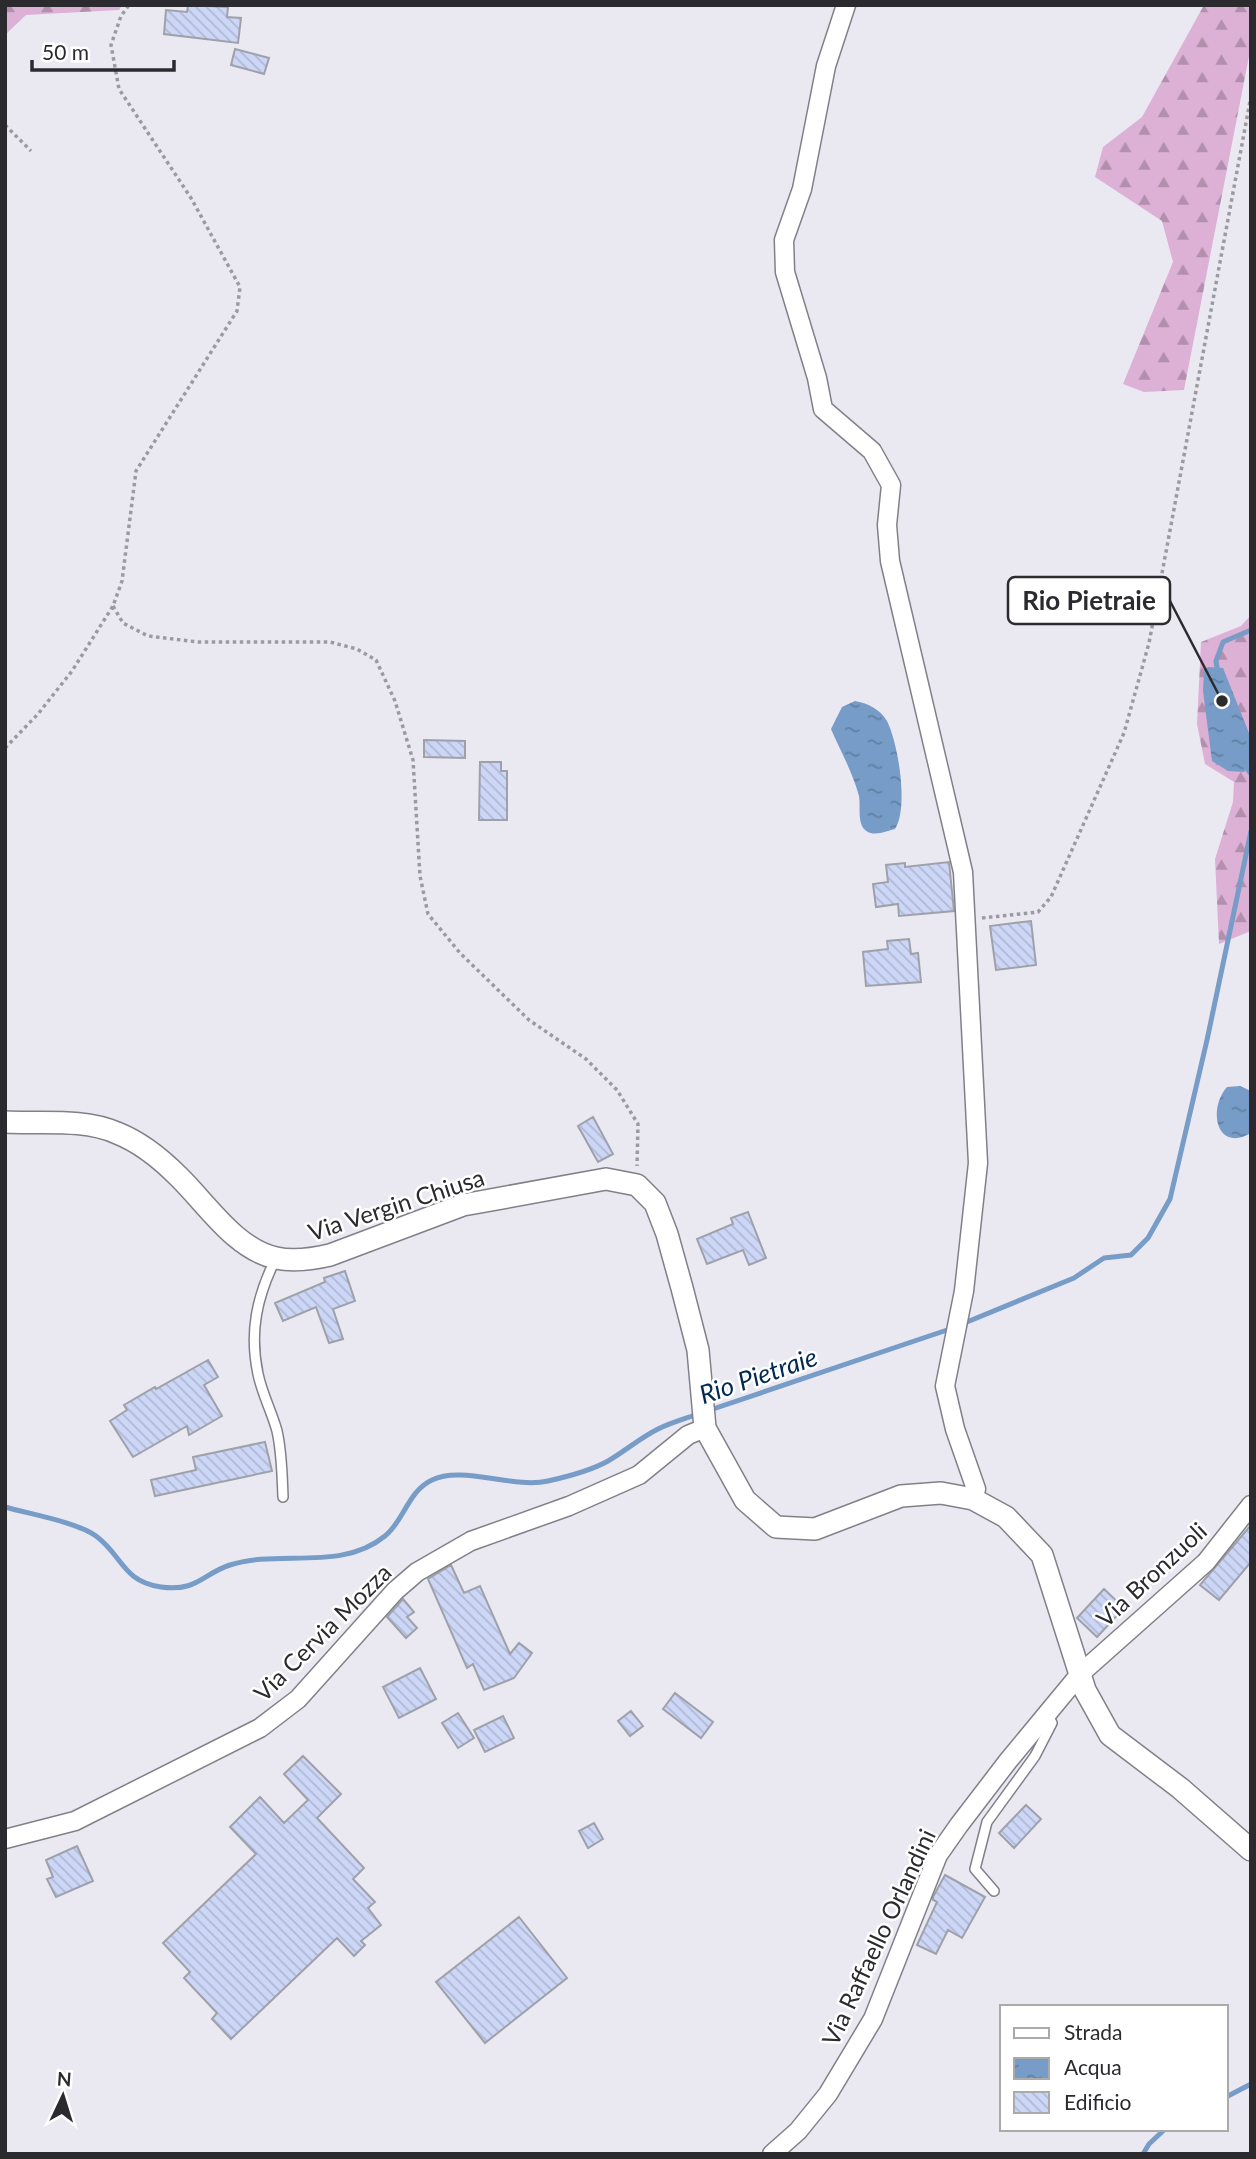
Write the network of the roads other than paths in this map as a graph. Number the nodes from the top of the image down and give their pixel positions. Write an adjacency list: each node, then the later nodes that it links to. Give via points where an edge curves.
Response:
1 (845, 5): 6 (street, via 826,66 802,189 784,240 785,272 823,409 872,451 891,485 890,561 963,872 978,1163 964,1291 945,1386 976,1489)
2 (5, 1122): 3 (street, Via Vergin Chiusa, via 82,1124 116,1132 177,1175 228,1229)
3 (276, 1258): 4 (street, Via Vergin Chiusa, via 307,1260 330,1255 463,1205 606,1179 637,1185 655,1203 667,1234 698,1350); 5 (lane, via 262,1286 254,1326 258,1374 277,1431)
4 (705, 1428): 6 (street, via 745,1500 776,1527 814,1529 901,1496 941,1493); 10 (street, Via Cervia Mozza, via 639,1475 569,1507 471,1541 416,1572 298,1699 260,1728 75,1821)
5 (283, 1497)
6 (973, 1499): 8 (street, via 1006,1517 1042,1555)
7 (1251, 1505): 8 (street, Via Bronzuoli, via 1206,1562)
8 (1080, 1674): 9 (street, Via Raffaello Orlandini); 11 (street, via 1110,1735)
9 (1047, 1714): 12 (lane, via 1052,1723 1035,1756 987,1822 975,1868); 13 (street, Via Raffaello Orlandini, via 938,1855 873,2019 828,2094)
10 (5, 1839)
11 (1251, 1850)
12 (994, 1891)
13 (772, 2154)

